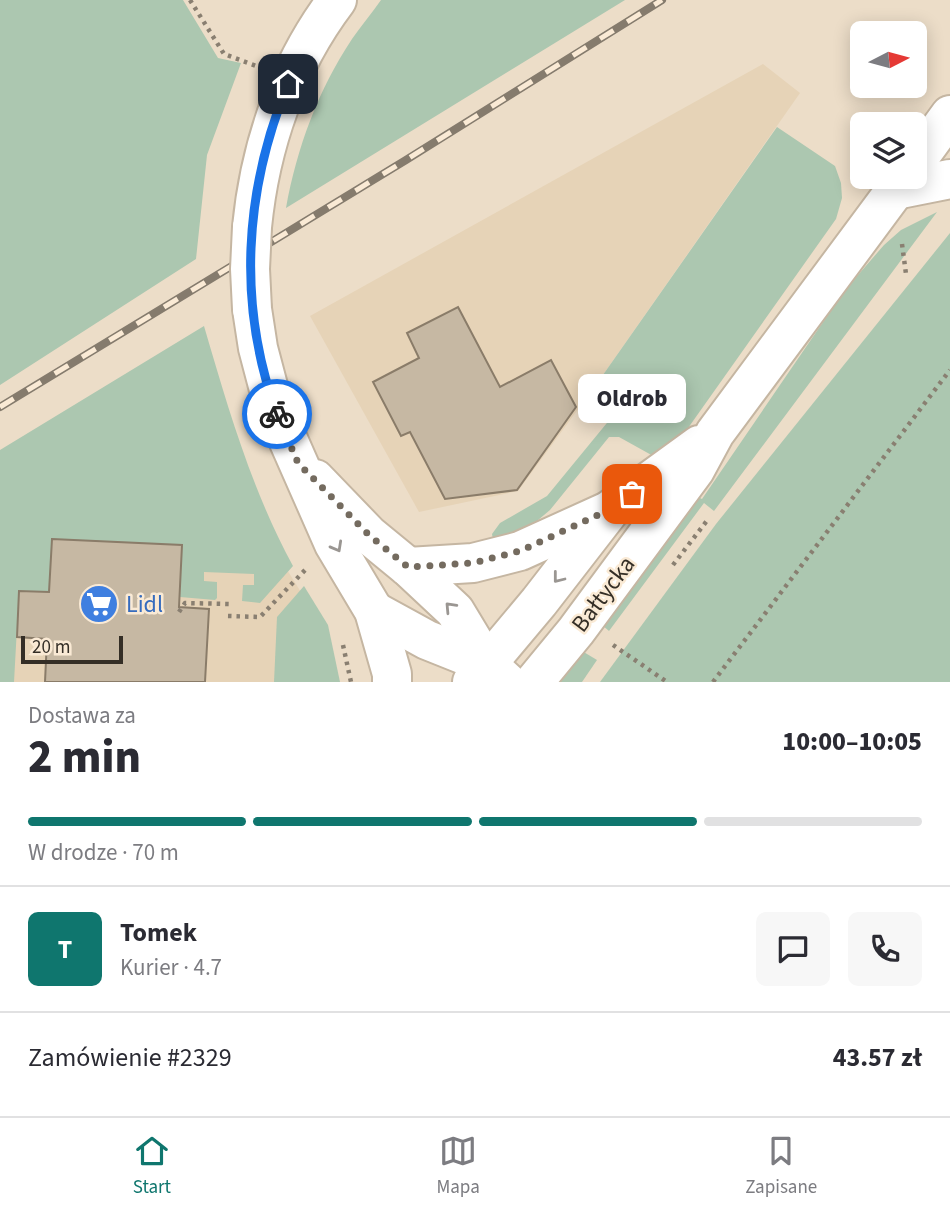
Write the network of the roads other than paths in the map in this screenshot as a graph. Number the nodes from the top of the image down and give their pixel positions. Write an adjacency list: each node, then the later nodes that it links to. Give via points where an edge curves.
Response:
1 (337, 0): 8 (street, bridge, via 309,42 279,105 261,167 252,227 250,269 258,348)
2 (950, 115): 3 (street, Bałtycka)
3 (927, 147)
4 (927, 178): 5 (street)
5 (950, 179)
6 (896, 189): 7 (street, Bałtycka)
7 (715, 433): 9 (street, Bałtycka); 14 (street, Bałtycka, via 695,470)
8 (298, 463): 10 (street, via 369,535); 11 (street, one-way to 11, via 334,544)
9 (611, 509): 10 (street, Bałtycka, via 520,551 473,563); 12 (street, Bałtycka, one-way to 12)
10 (408, 567): 12 (street, one-way to 10, via 455,611)
11 (374, 611): 12 (street); 13 (street)
12 (489, 676)
13 (392, 682)
14 (534, 682)

